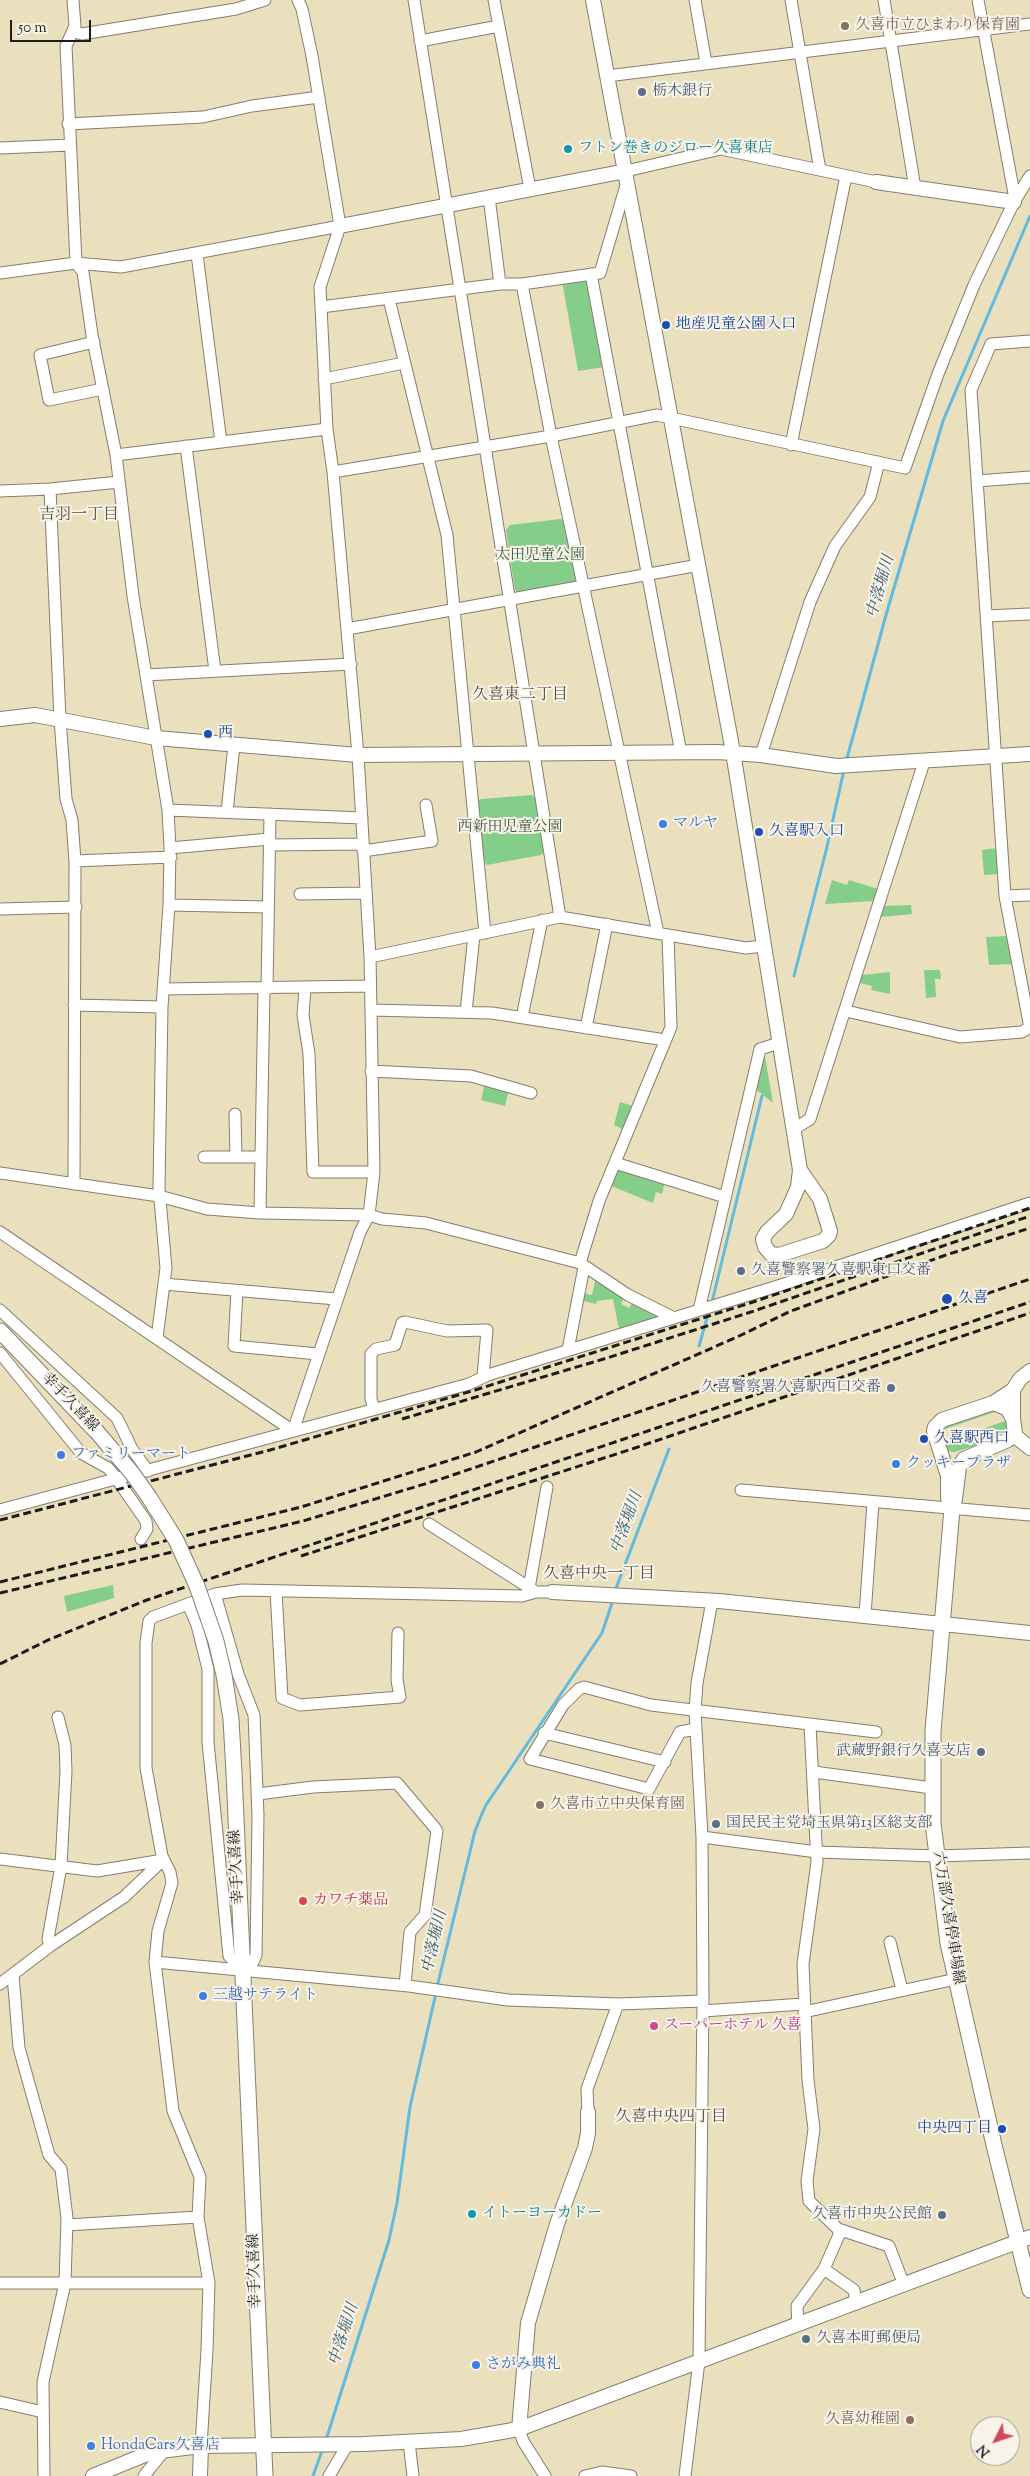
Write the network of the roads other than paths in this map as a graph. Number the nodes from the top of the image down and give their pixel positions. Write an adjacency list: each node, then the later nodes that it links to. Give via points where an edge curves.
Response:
1 (73, 0): 14 (street)
2 (266, 0): 14 (street, via 236,10 82,34)
3 (298, 0): 20 (street)
4 (414, 0): 15 (street)
5 (494, 0): 12 (street)
6 (593, 0): 19 (street)
7 (695, 0): 18 (street)
8 (790, 0): 17 (street)
9 (884, 0): 16 (street)
10 (978, 0): 13 (street)
11 (1030, 24): 13 (street)
12 (499, 26): 15 (street); 30 (street)
13 (984, 29): 16 (street); 32 (street)
14 (74, 32): 21 (street, via 66,46)
15 (420, 40): 33 (street)
16 (891, 41): 17 (street); 29 (street)
17 (800, 51): 18 (street); 24 (street)
18 (706, 63): 19 (street)
19 (607, 76): 25 (street)
20 (319, 98): 21 (street, via 252,106 203,117); 34 (street)
21 (68, 124): 22 (street)
22 (70, 145): 23 (street); 36 (street)
23 (0, 148)
24 (820, 170): 25 (street, via 721,149); 26 (street)
25 (626, 175): 30 (street); 38 (street, via 600,273); 49 (street)
26 (846, 176): 28 (street); 54 (street)
27 (1030, 176): 32 (street)
28 (876, 182): 29 (street)
29 (915, 188): 32 (street)
30 (530, 189): 31 (street)
31 (489, 197): 33 (street); 39 (street)
32 (1014, 201): 59 (street, via 974,285 938,374 908,462 904,468)
33 (446, 205): 34 (street); 41 (street)
34 (340, 226): 35 (street); 43 (street, via 320,287)
35 (197, 254): 36 (street, via 121,267); 53 (street)
36 (76, 263): 37 (street); 45 (street, via 83,272)
37 (0, 273)
38 (591, 274): 40 (street); 50 (street)
39 (500, 284): 40 (street); 41 (street)
40 (522, 284): 52 (street)
41 (460, 291): 42 (street); 56 (street)
42 (389, 299): 43 (street); 46 (street)
43 (321, 307): 47 (street)
44 (1030, 341): 62 (street, via 991,344 971,390)
45 (94, 342): 48 (street); 48 (street, via 40,355 49,400)
46 (404, 363): 47 (street); 58 (street)
47 (324, 379): 51 (street)
48 (103, 389): 57 (street)
49 (671, 418): 50 (street, via 653,415); 54 (street); 66 (street)
50 (619, 423): 52 (street); 67 (street)
51 (327, 429): 53 (street); 60 (street)
52 (551, 436): 56 (street); 68 (street)
53 (221, 442): 55 (street)
54 (791, 445): 59 (street)
55 (186, 446): 57 (street); 75 (street)
56 (485, 446): 58 (street); 69 (street)
57 (116, 455): 63 (street)
58 (426, 456): 60 (street); 70 (street, via 446,535)
59 (879, 462): 88 (street, via 870,496 835,546 810,602)
60 (333, 472): 73 (street)
61 (1030, 477): 62 (street)
62 (978, 481): 72 (street)
63 (119, 482): 64 (street); 76 (street)
64 (50, 489): 65 (street); 77 (street)
65 (0, 491)
66 (699, 565): 67 (street); 81 (street)
67 (648, 576): 68 (street); 82 (street)
68 (584, 588): 69 (street); 85 (street)
69 (510, 600): 70 (street); 84 (street)
70 (452, 610): 73 (street); 83 (street)
71 (1030, 614): 72 (street)
72 (986, 616): 89 (street)
73 (347, 629): 74 (street)
74 (351, 664): 75 (street); 87 (street)
75 (216, 672): 76 (street)
76 (146, 675): 79 (street)
77 (60, 719): 78 (street, via 35,715); 79 (street); 99 (street)
78 (0, 720)
79 (156, 738): 80 (street); 92 (street)
80 (234, 745): 87 (street); 93 (street)
81 (733, 752): 82 (street); 88 (street); 113 (street)
82 (681, 753): 85 (street)
83 (467, 754): 84 (street); 87 (street); 111 (street)
84 (535, 754): 85 (street); 108 (street)
85 (620, 754): 112 (street)
86 (1030, 754): 89 (street)
87 (358, 755): 95 (street)
88 (762, 755): 90 (street, via 836,766)
89 (995, 756): 90 (street); 103 (street)
90 (924, 762): 122 (street)
91 (426, 805): 97 (street, via 432,841)
92 (168, 810): 93 (street); 98 (street)
93 (227, 812): 94 (street)
94 (270, 814): 95 (street); 96 (street)
95 (362, 818): 97 (street)
96 (270, 842): 97 (street); 98 (street); 106 (street)
97 (363, 847): 100 (street)
98 (170, 853): 99 (street); 104 (street)
99 (75, 861): 105 (street)
100 (365, 893): 101 (street); 114 (street)
101 (300, 894)
102 (1030, 895): 103 (street)
103 (1005, 896): 125 (street)
104 (169, 904): 106 (street); 117 (street)
105 (76, 906): 107 (street); 119 (street)
106 (268, 907): 118 (street)
107 (0, 909)
108 (560, 917): 109 (street); 110 (street)
109 (542, 920): 111 (street); 124 (street)
110 (607, 924): 112 (street); 126 (street)
111 (479, 934): 114 (street); 123 (street)
112 (663, 934): 113 (street, via 746,948); 127 (street, via 671,1027)
113 (763, 946): 128 (street)
114 (370, 956): 115 (street)
115 (370, 986): 116 (street); 121 (street)
116 (305, 988): 118 (street); 138 (street, via 303,1015 309,1054 313,1172)
117 (163, 989): 118 (street); 120 (street)
118 (266, 989): 135 (street)
119 (74, 1005): 120 (street); 140 (street)
120 (162, 1007): 141 (street)
121 (371, 1010): 123 (street); 129 (street)
122 (846, 1011): 125 (street, via 960,1037 1022,1032); 132 (street, via 810,1119)
123 (466, 1012): 124 (street)
124 (522, 1017): 126 (street)
125 (1030, 1027)
126 (586, 1028): 127 (street)
127 (665, 1040): 136 (street)
128 (779, 1043): 132 (street); 142 (street, via 760,1049)
129 (371, 1071): 130 (street, via 471,1076); 138 (street)
130 (531, 1093)
131 (235, 1114): 134 (street)
132 (794, 1129): 137 (street)
133 (204, 1157): 134 (street)
134 (236, 1157): 135 (street)
135 (261, 1157): 144 (street)
136 (615, 1163): 142 (street); 147 (street, via 599,1201)
137 (800, 1170): 137 (street, via 820,1199 830,1235 823,1241 779,1255 771,1254 763,1239 786,1214 798,1188)
138 (374, 1172): 145 (street)
139 (0, 1173): 140 (street)
140 (74, 1184): 141 (street)
141 (159, 1196): 144 (street, via 207,1210); 148 (street, via 166,1250)
142 (725, 1197): 151 (street)
143 (1030, 1203): 151 (street)
144 (260, 1213): 145 (street)
145 (369, 1215): 147 (street, via 426,1223); 150 (street)
146 (0, 1232): 155 (street)
147 (582, 1265): 153 (street, via 628,1295); 156 (street)
148 (164, 1284): 149 (street); 155 (street)
149 (238, 1291): 150 (street); 158 (street, via 234,1346)
150 (336, 1299): 158 (street)
151 (701, 1309): 153 (street)
152 (0, 1310): 170 (street, via 117,1418 132,1449)
153 (674, 1318): 156 (street)
154 (0, 1331): 210 (main road, 幸手久喜線, bridge, via 127,1466 176,1540 197,1586 216,1641 226,1684 234,1773)
155 (157, 1338): 165 (street)
156 (568, 1350): 160 (street)
157 (0, 1353): 171 (street, via 81,1453 108,1468)
158 (318, 1354): 165 (street)
159 (1030, 1371): 161 (street)
160 (483, 1378): 163 (street); 163 (street, via 487,1330 447,1331 404,1322 392,1347 376,1349 371,1354)
161 (1013, 1390): 162 (street); 164 (street)
162 (993, 1403): 164 (street, via 1006,1408); 168 (street, via 938,1422 934,1431)
163 (374, 1409): 165 (street)
164 (1013, 1419): 166 (street)
165 (293, 1431): 170 (street)
166 (1014, 1435): 167 (street); 169 (street)
167 (1030, 1448)
168 (941, 1452): 169 (street, via 947,1457); 175 (street)
169 (968, 1456): 175 (street, via 959,1468)
170 (148, 1471): 171 (street)
171 (117, 1480): 176 (street); 179 (street, via 146,1521)
172 (547, 1488): 180 (street)
173 (741, 1490): 174 (street)
174 (873, 1502): 175 (street); 186 (street)
175 (952, 1509): 177 (street); 187 (main road, 六万部久喜停車場線)
176 (0, 1510)
177 (1030, 1514)
178 (429, 1524): 180 (street)
179 (142, 1539)
180 (532, 1590): 181 (street, via 522,1596); 182 (street)
181 (276, 1591): 183 (street, via 242,1590); 188 (street, via 282,1698 291,1702 300,1705 400,1697)
182 (552, 1592): 184 (street)
183 (215, 1594): 185 (street); 199 (street, via 238,1674 254,1715)
184 (712, 1601): 186 (street); 190 (street)
185 (188, 1604): 205 (street, via 153,1617 147,1628 146,1768); 210 (street, via 198,1625 208,1669 208,1742 230,1956)
186 (865, 1615): 187 (street)
187 (942, 1623): 189 (street); 198 (main road, 六万部久喜停車場線)
188 (398, 1633)
189 (1030, 1633)
190 (695, 1712): 192 (street); 193 (street); 195 (street, via 629,1700 584,1687 562,1705)
191 (58, 1718): 206 (street, via 65,1744)
192 (810, 1725): 194 (street); 197 (street)
193 (696, 1729): 196 (street, via 680,1732); 200 (street)
194 (876, 1732)
195 (544, 1733): 196 (street); 196 (street, via 530,1759 640,1787 649,1789)
196 (665, 1762)
197 (814, 1772): 198 (street); 201 (street)
198 (932, 1788): 203 (main road, 六万部久喜停車場線)
199 (258, 1794): 210 (street, via 256,1955); 214 (street, via 313,1786 396,1783 437,1831 425,1915 410,1932)
200 (702, 1837): 201 (street); 217 (street)
201 (817, 1852): 203 (street); 218 (street, via 803,1964)
202 (1030, 1853): 203 (street)
203 (936, 1856): 212 (main road, 六万部久喜停車場線)
204 (0, 1859): 206 (street)
205 (163, 1860): 206 (street, via 98,1871); 208 (street, via 124,1897); 209 (street, via 172,1883 158,1931)
206 (61, 1866): 208 (street, via 48,1938)
207 (890, 1942): 215 (street)
208 (50, 1946): 211 (street)
209 (155, 1962): 210 (street); 220 (street, via 173,2111 200,2177)
210 (243, 1970): 214 (street); 238 (main road, 幸手久喜線)
211 (13, 1975): 213 (street); 221 (street, via 19,2048 49,2155 61,2169)
212 (956, 1979): 215 (street); 223 (main road, 六万部久喜停車場線)
213 (0, 1984)
214 (405, 1985): 216 (street, via 508,2000)
215 (902, 1990): 218 (street)
216 (618, 2004): 217 (street); 219 (street, via 587,2089)
217 (703, 2006): 218 (street); 232 (street)
218 (804, 2008): 222 (street, via 814,2129 809,2201)
219 (588, 2112): 235 (street, via 584,2148 557,2224 528,2323)
220 (198, 2218): 221 (street); 227 (street)
221 (67, 2225): 226 (street)
222 (838, 2229): 224 (street); 228 (street, via 889,2246)
223 (1024, 2239): 228 (street); 229 (main road, 六万部久喜停車場線)
224 (824, 2269): 230 (street, via 854,2290); 231 (street, via 797,2306)
225 (0, 2283): 226 (street)
226 (65, 2283): 227 (street); 234 (street, via 43,2382)
227 (208, 2283): 239 (street, via 208,2350)
228 (904, 2285): 230 (street)
229 (1030, 2290)
230 (856, 2304): 231 (street)
231 (798, 2326): 232 (street)
232 (699, 2361): 235 (street); 251 (street)
233 (0, 2402): 234 (street)
234 (42, 2412): 241 (street)
235 (519, 2430): 236 (street, via 460,2440); 248 (street)
236 (409, 2442): 237 (street); 247 (street)
237 (348, 2444): 238 (street); 246 (street)
238 (264, 2445): 239 (street); 245 (main road, 幸手久喜線)
239 (201, 2446): 240 (street); 244 (street)
240 (163, 2452): 242 (street, via 143,2455); 243 (street)
241 (44, 2476)
242 (93, 2476)
243 (144, 2476)
244 (200, 2476)
245 (266, 2476)
246 (329, 2476)
247 (413, 2476)
248 (545, 2476)
249 (585, 2476): 250 (street, via 602,2472)
250 (632, 2476)
251 (685, 2476)

